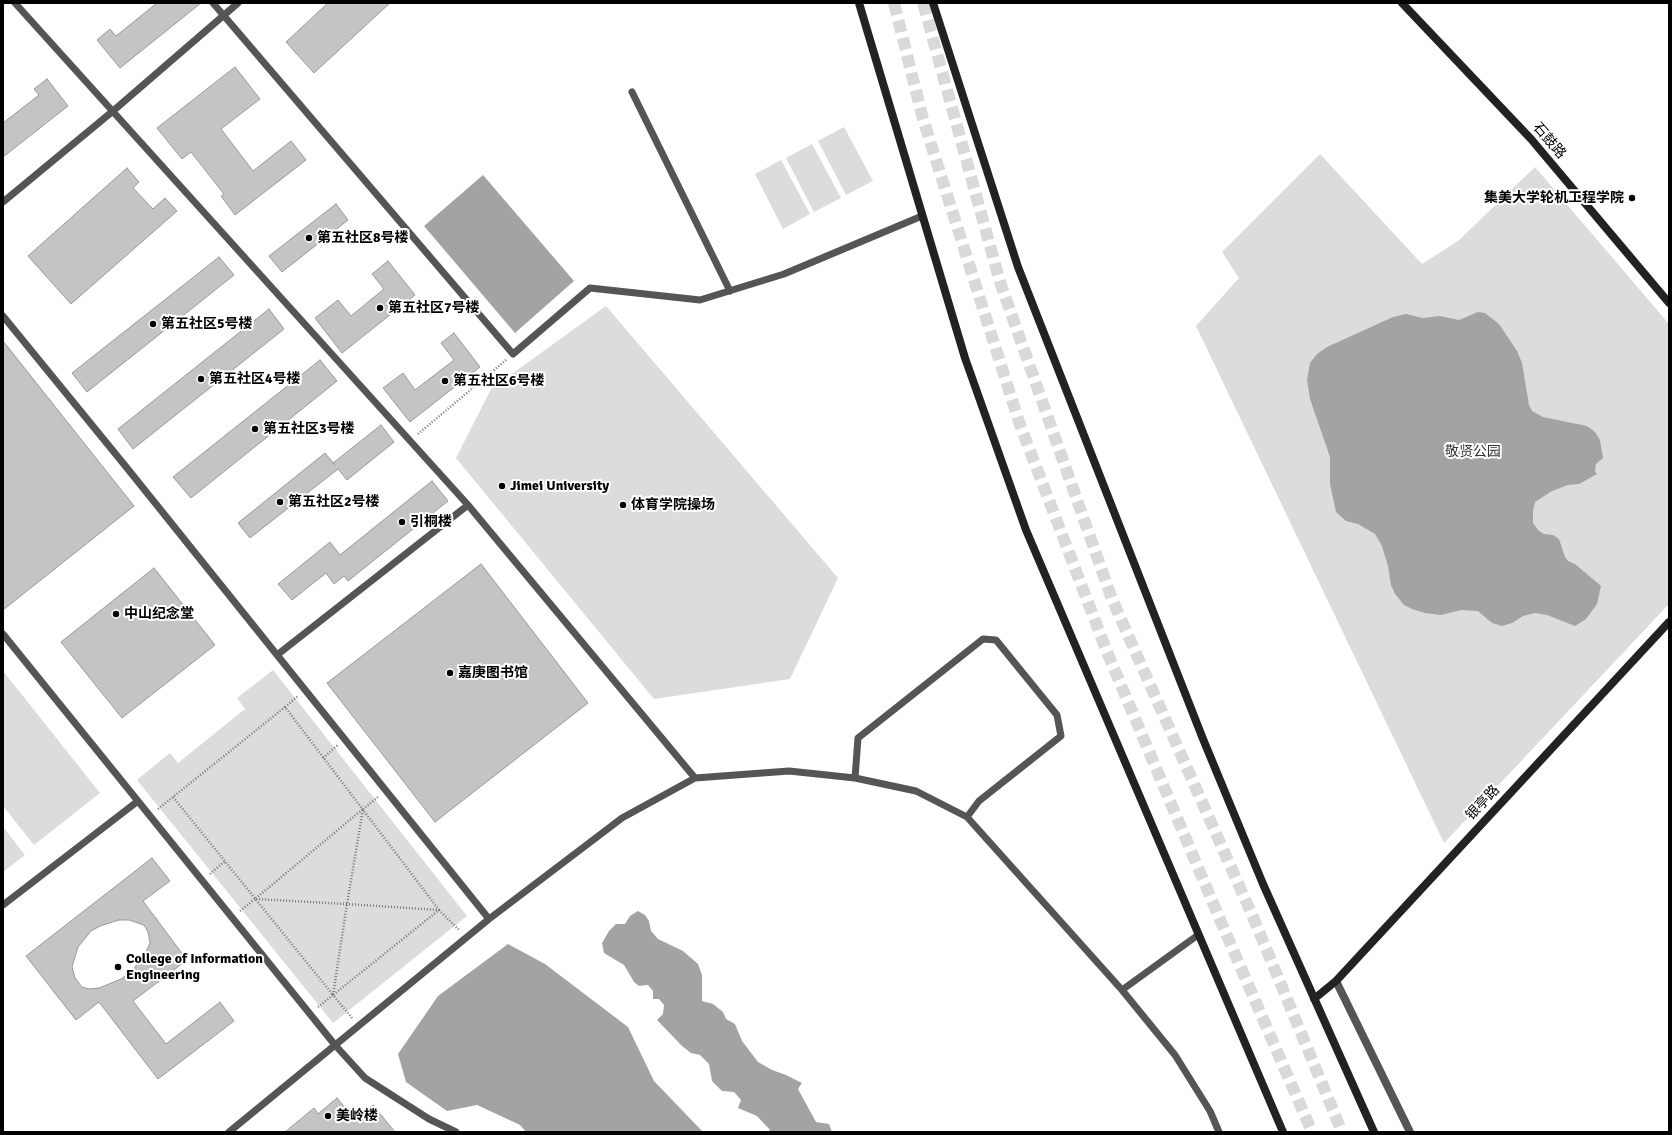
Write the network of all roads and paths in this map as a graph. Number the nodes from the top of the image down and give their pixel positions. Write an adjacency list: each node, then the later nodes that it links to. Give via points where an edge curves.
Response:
1 (15, 3): 9 (lane)
2 (213, 3): 7 (lane)
3 (238, 3): 7 (lane)
4 (859, 3): 11 (main road)
5 (933, 3): 46 (main road, via 1018,267 1203,739)
6 (1402, 3): 13 (main road, 石鼓路, via 1531,139)
7 (223, 16): 9 (lane); 12 (lane, via 513,354 590,288 700,300)
8 (632, 92): 12 (lane)
9 (113, 111): 10 (lane); 16 (lane)
10 (3, 202)
11 (922, 216): 12 (lane, via 784,274); 41 (main road, via 965,358 1026,530)
12 (730, 291)
13 (1669, 304)
14 (3, 316): 20 (lane)
15 (500, 366): 16 (path)
16 (410, 440): 17 (lane)
17 (468, 505): 20 (lane); 25 (lane)
18 (1669, 622): 43 (main road, 银亭路)
19 (3, 634): 29 (lane)
20 (277, 655): 21 (lane)
21 (306, 690): 22 (path); 23 (lane)
22 (285, 707): 24 (path); 28 (path)
23 (345, 740): 24 (path); 27 (lane)
24 (323, 758): 30 (path)
25 (695, 778): 26 (lane, via 789,771); 40 (lane, via 622,818)
26 (855, 778): 32 (lane, via 916,791); 32 (lane, via 858,738 983,639 996,640 1057,715 1061,736 979,801)
27 (386, 791): 30 (path); 40 (lane)
28 (173, 797): 31 (path); 33 (path)
29 (138, 801): 31 (lane); 37 (lane)
30 (363, 810): 35 (path); 36 (path); 38 (path)
31 (150, 816): 34 (lane)
32 (968, 818): 44 (lane)
33 (225, 861): 34 (path); 35 (path)
34 (202, 880): 39 (lane)
35 (255, 899): 36 (path); 39 (path); 45 (path)
36 (348, 904): 38 (path); 45 (path)
37 (3, 905)
38 (439, 910): 42 (path); 45 (path)
39 (232, 918): 47 (lane)
40 (489, 919): 42 (lane)
41 (1198, 935): 44 (lane); 53 (main road)
42 (466, 938): 48 (lane)
43 (1336, 981): 46 (main road, 银亭路); 55 (street)
44 (1122, 990): 52 (lane, via 1175,1055 1210,1111)
45 (333, 995): 47 (path); 48 (path)
46 (1314, 999): 54 (main road)
47 (310, 1014): 49 (lane)
48 (359, 1026): 49 (lane)
49 (335, 1045): 50 (lane); 51 (lane, via 365,1078 429,1119)
50 (228, 1132)
51 (456, 1132)
52 (1219, 1132)
53 (1283, 1132)
54 (1374, 1132)
55 (1410, 1132)

